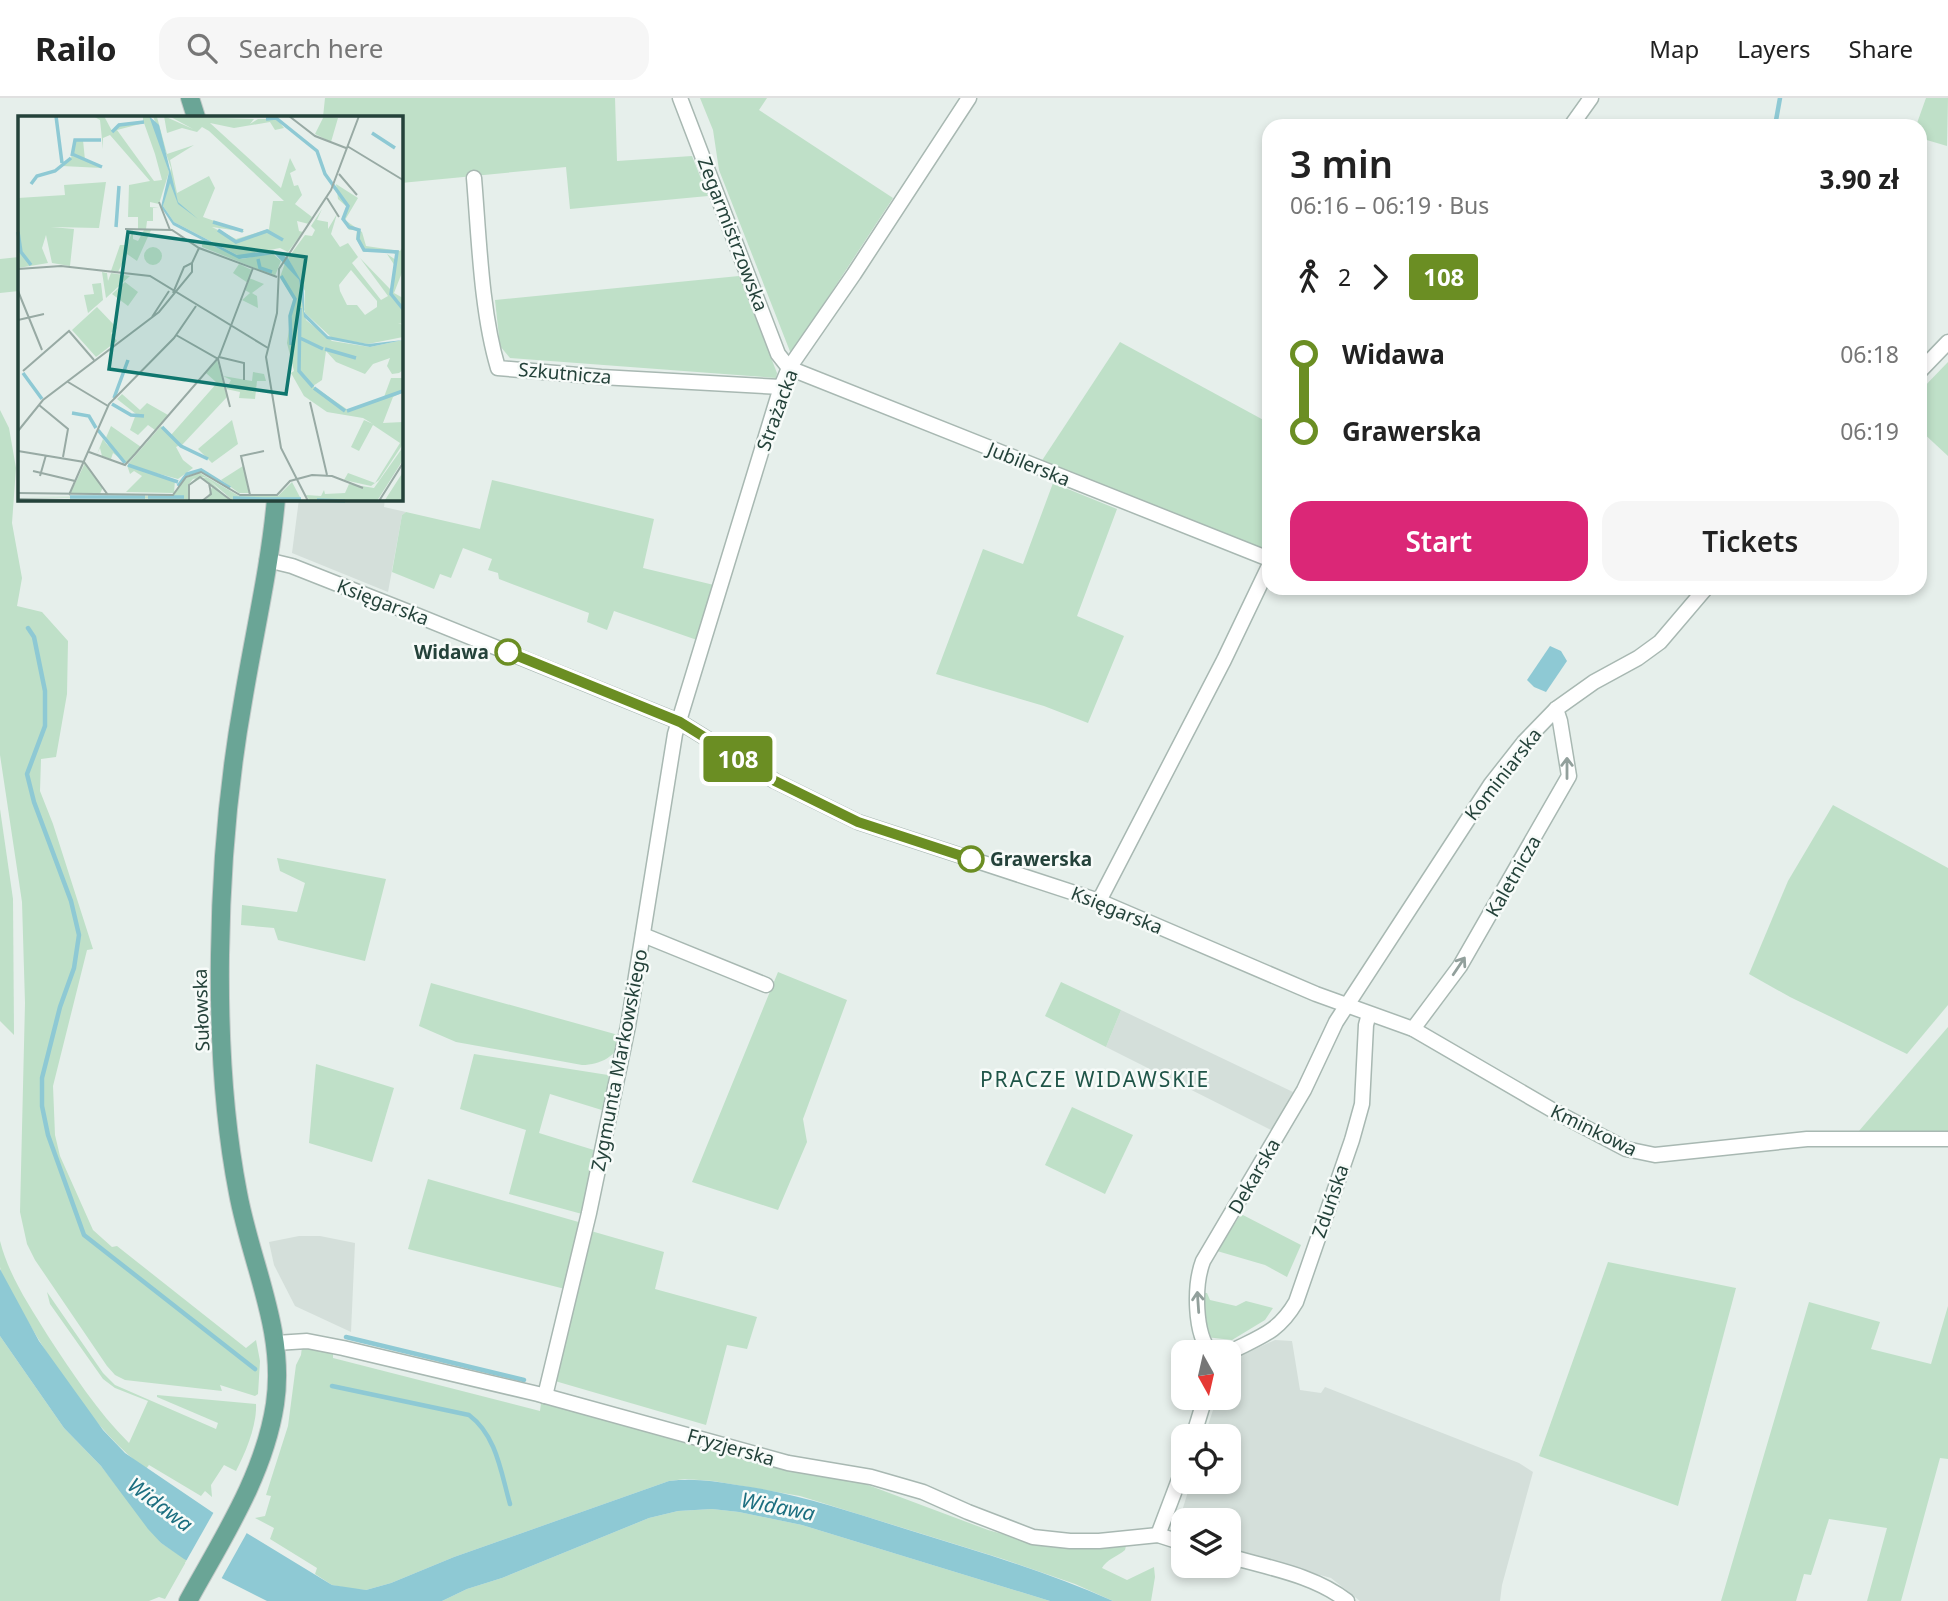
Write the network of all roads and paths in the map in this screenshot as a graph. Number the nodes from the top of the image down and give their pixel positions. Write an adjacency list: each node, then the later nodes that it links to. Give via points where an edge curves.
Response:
1 (190, 98): 5 (main road)
2 (680, 98): 10 (street, Zegarmistrzowska, via 779,354)
3 (969, 98): 10 (street, Strażacka)
4 (1591, 98): 6 (street)
5 (196, 116)
6 (1576, 119)
7 (474, 178): 11 (street, Szkutnicza, via 498,368)
8 (1948, 342): 9 (street)
9 (1927, 364)
10 (789, 368): 11 (street, Strażacka); 13 (street, Jubilerska)
11 (781, 387): 18 (street, Strażacka)
12 (276, 500): 14 (main road, Sułowska)
13 (1262, 556)
14 (267, 560): 18 (street, Księgarska, via 292,566); 27 (main road, Sułowska, via 227,817 220,1007 237,1191)
15 (1262, 581): 19 (street)
16 (1700, 595): 17 (street, Kominiarska, via 1660,642)
17 (1556, 709): 22 (street, Kominiarska, via 1491,784); 24 (street, Kaletnicza, one-way to 17, via 1460,966 1569,776)
18 (680, 722): 19 (street, Księgarska, via 775,781 858,822); 20 (street, Zygmunta Markowskiego)
19 (1099, 901): 22 (street, Księgarska)
20 (643, 935): 21 (street); 29 (street, Zygmunta Markowskiego, via 628,1026)
21 (766, 985)
22 (1348, 1006): 23 (street, Kminkowa); 26 (street, Dekarska, one-way to 22, via 1197,1296 1203,1261)
23 (1369, 1014): 24 (street, Kminkowa); 28 (street, Zduńska, via 1362,1104 1296,1302 1278,1326)
24 (1416, 1025): 25 (street, Kminkowa, via 1554,1111 1640,1153 1662,1155 1807,1139)
25 (1948, 1139)
26 (1205, 1340)
27 (276, 1343): 29 (street, Fryzjerska, via 316,1342); 34 (main road, Sułowska, via 276,1392 269,1432 248,1488)
28 (1241, 1346)
29 (545, 1396): 31 (street, Fryzjerska, via 788,1463 898,1483 1033,1537 1099,1541)
30 (1174, 1494): 31 (street)
31 (1158, 1535): 32 (street, Fryzjerska)
32 (1171, 1539)
33 (1241, 1560): 35 (street, via 1313,1581)
34 (188, 1601)
35 (1347, 1601)

